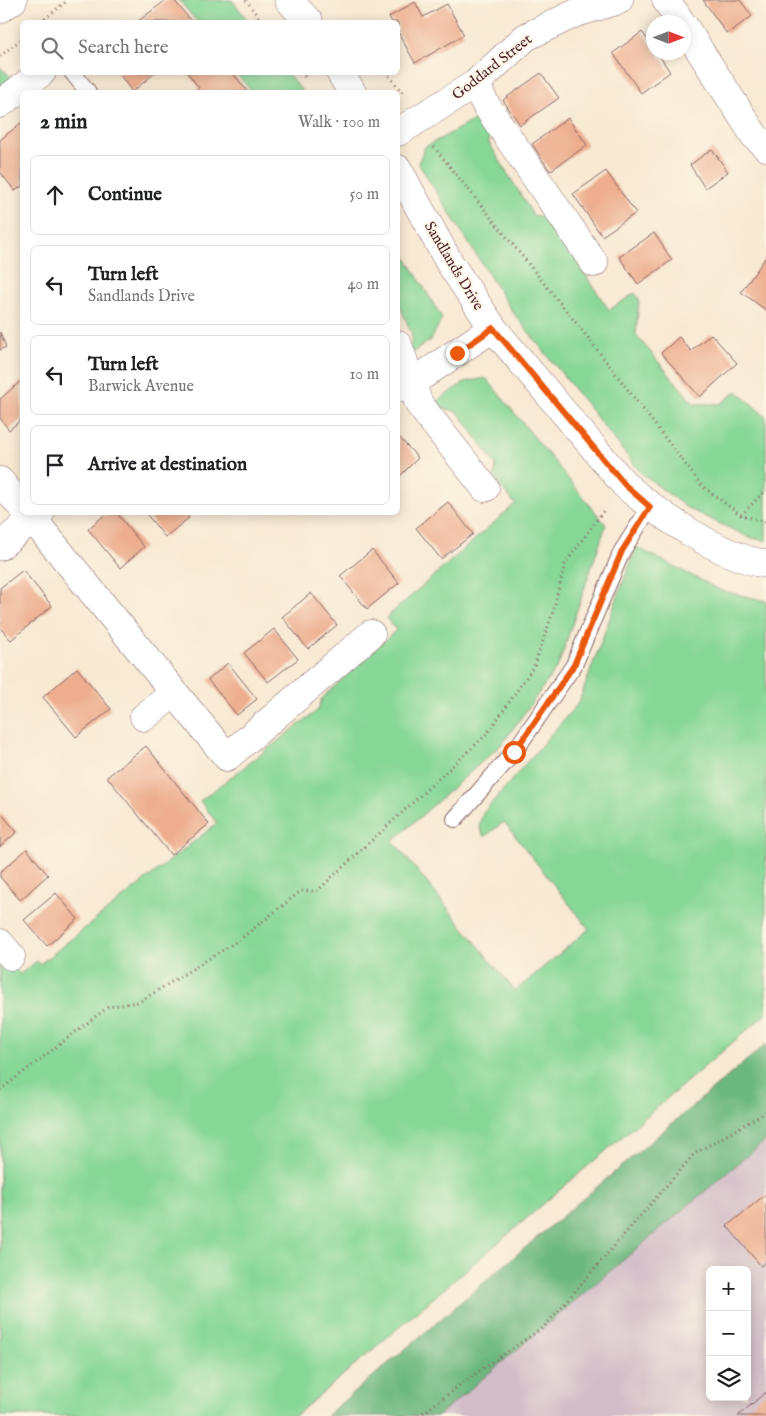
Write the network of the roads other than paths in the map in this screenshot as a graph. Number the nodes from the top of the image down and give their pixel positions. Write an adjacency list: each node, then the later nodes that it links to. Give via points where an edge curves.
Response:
1 (13, 0): 5 (street)
2 (289, 0): 7 (street)
3 (619, 0): 12 (street, Goddard Street, via 576,14 526,37)
4 (666, 0): 6 (street)
5 (0, 9)
6 (676, 15)
7 (307, 20)
8 (691, 37): 17 (street, via 754,135)
9 (38, 75): 15 (street)
10 (74, 75): 13 (lane)
11 (342, 75): 14 (street)
12 (475, 84): 16 (street, Goddard Street); 19 (street)
13 (86, 90)
14 (351, 90)
15 (0, 104)
16 (408, 126)
17 (766, 147)
18 (400, 173): 20 (street, Sandlands Drive, via 450,262)
19 (594, 263)
20 (493, 328): 22 (street); 26 (street, Sandlands Drive, via 625,485)
21 (400, 359): 22 (street)
22 (404, 386): 24 (street)
23 (0, 481): 25 (street)
24 (485, 488)
25 (20, 502)
26 (650, 507): 30 (street, Sandlands Drive, via 701,539); 34 (lane, via 622,551 574,665 514,752)
27 (29, 515): 29 (street)
28 (33, 515): 32 (street)
29 (0, 546)
30 (766, 564)
31 (371, 634): 32 (street, via 227,757)
32 (174, 693): 33 (street)
33 (144, 717)
34 (456, 819)

